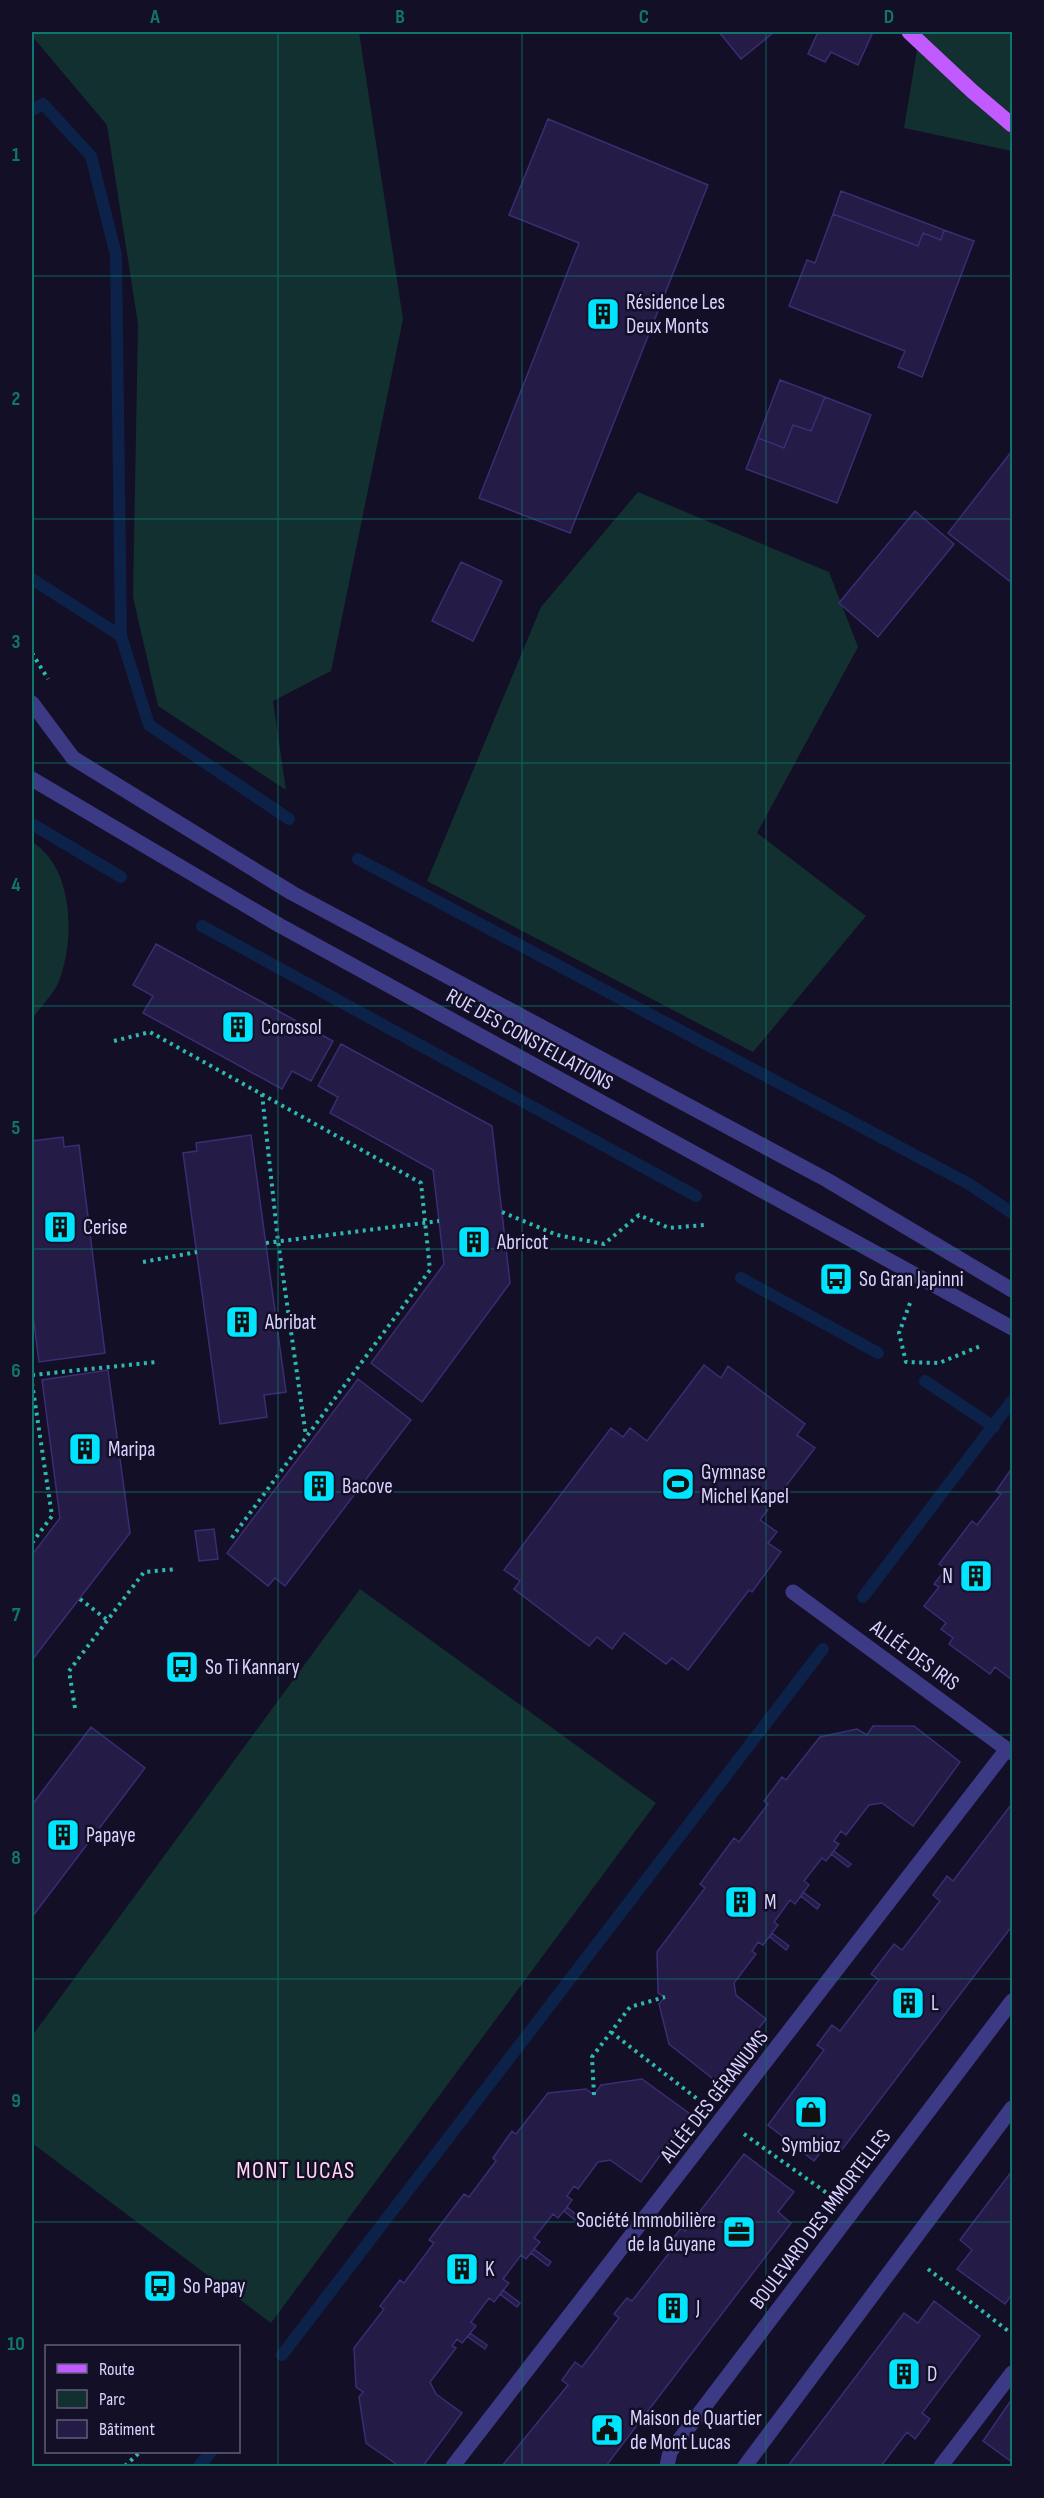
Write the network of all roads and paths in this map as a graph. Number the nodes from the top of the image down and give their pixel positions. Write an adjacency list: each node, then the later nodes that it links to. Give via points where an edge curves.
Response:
1 (909, 32): 2 (main road)
2 (1012, 125)
3 (32, 653): 4 (path)
4 (54, 687)
5 (32, 703): 17 (street, via 73,758 292,893 827,1180)
6 (32, 779): 19 (street, RUE DES CONSTELLATIONS, via 279,925)
7 (114, 1041): 8 (path, via 150,1032)
8 (262, 1094): 11 (path, via 421,1183); 13 (path)
9 (502, 1212): 12 (path, via 557,1235 604,1244 639,1215 669,1228)
10 (439, 1221): 11 (path)
11 (426, 1222): 13 (path); 24 (path, via 430,1270)
12 (704, 1225)
13 (278, 1241): 14 (path); 24 (path)
14 (266, 1243)
15 (197, 1252): 16 (path)
16 (143, 1262)
17 (1012, 1290)
18 (902, 1297): 20 (path, via 911,1301 899,1333 906,1362 939,1363 984,1345)
19 (1012, 1328)
20 (992, 1351)
21 (157, 1362): 22 (path)
22 (32, 1375)
23 (32, 1383): 26 (path, via 52,1516)
24 (306, 1437): 25 (path)
25 (230, 1540)
26 (32, 1543)
27 (177, 1569): 30 (path, via 144,1572)
28 (793, 1592): 32 (street, ALLÉE DES IRIS)
29 (80, 1599): 30 (path)
30 (106, 1620): 31 (path, via 69,1671)
31 (75, 1708)
32 (1010, 1751): 46 (street, ALLÉE DES GÉRANIUMS)
33 (665, 1997): 35 (path, via 630,2007)
34 (1012, 2001): 47 (street, BOULEVARD DES IMMORTELLES, via 670,2452)
35 (611, 2032): 36 (path, via 592,2057); 37 (path)
36 (594, 2095)
37 (701, 2102)
38 (1012, 2108): 48 (street)
39 (738, 2129): 40 (path)
40 (838, 2202)
41 (925, 2266): 42 (path)
42 (1012, 2334)
43 (1012, 2373): 49 (street)
44 (138, 2453): 45 (path)
45 (125, 2466)
46 (453, 2466)
47 (668, 2466)
48 (745, 2466)
49 (941, 2466)

